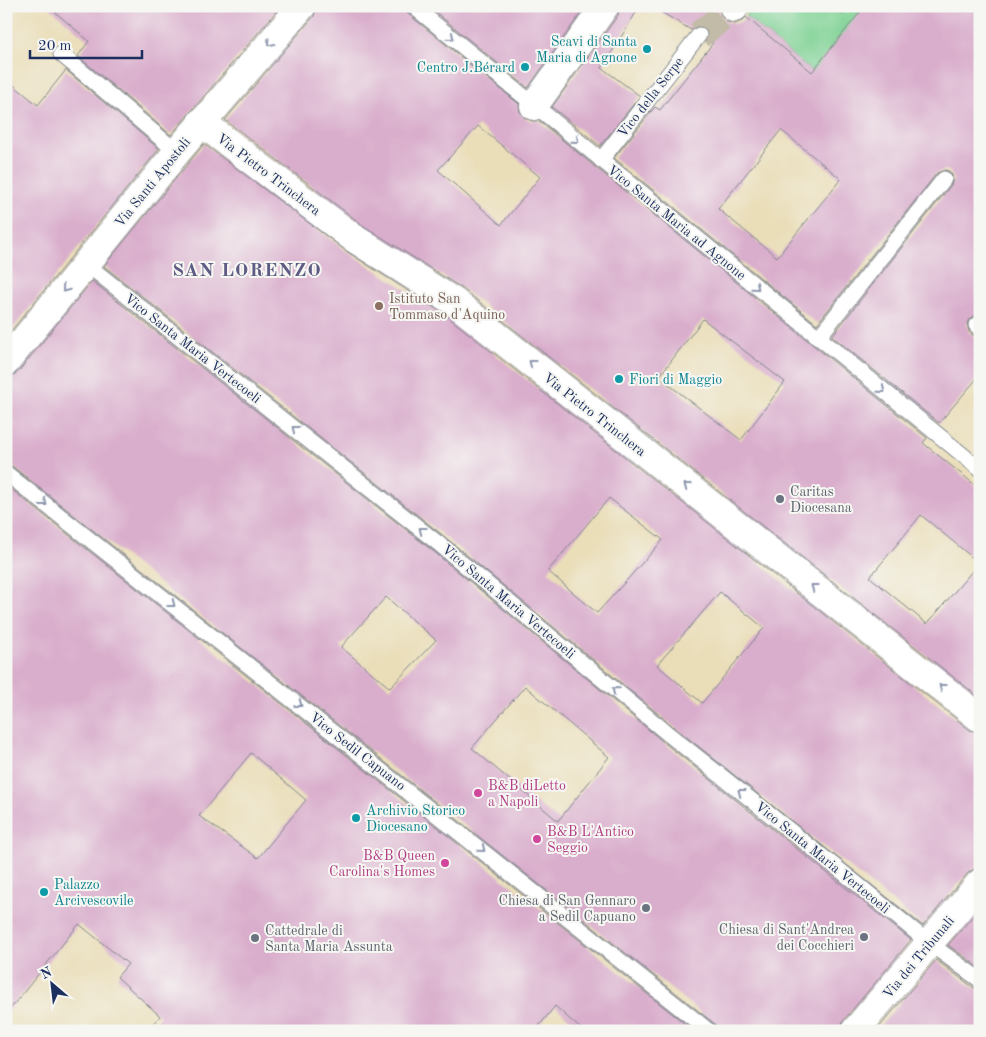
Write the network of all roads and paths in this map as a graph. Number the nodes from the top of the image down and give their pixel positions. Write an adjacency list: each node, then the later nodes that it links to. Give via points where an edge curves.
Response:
1 (302, 6): 7 (street, Via Santi Apostoli, one-way to 7)
2 (413, 6): 6 (lane, Vico Santa Maria ad Agnone, one-way to 6)
3 (605, 6): 6 (street)
4 (699, 35): 9 (lane, Vico della Serpe)
5 (61, 54): 8 (lane)
6 (534, 106): 9 (lane, Vico Santa Maria ad Agnone, one-way to 9)
7 (201, 122): 8 (street, Via Santi Apostoli); 16 (street, Via Pietro Trinchera, one-way to 7, via 453,301 355,239)
8 (177, 152): 11 (street, Via Santi Apostoli)
9 (601, 160): 12 (lane, Vico Santa Maria ad Agnone, one-way to 12)
10 (944, 179): 12 (lane)
11 (85, 263): 13 (street, Via Santi Apostoli, one-way to 13); 18 (lane, Vico Santa Maria Vertecoeli, one-way to 11, via 667,733 439,544)
12 (818, 338): 14 (lane, Vico Santa Maria ad Agnone, one-way to 14)
13 (6, 362)
14 (980, 469)
15 (6, 473): 20 (lane, Vico Sedil Capuano, one-way to 20)
16 (980, 718)
17 (980, 883): 18 (street, Via dei Tribunali)
18 (929, 943): 19 (lane, Vico Santa Maria Vertecoeli); 21 (street, Via dei Tribunali)
19 (980, 980)
20 (709, 1031)
21 (855, 1031)

